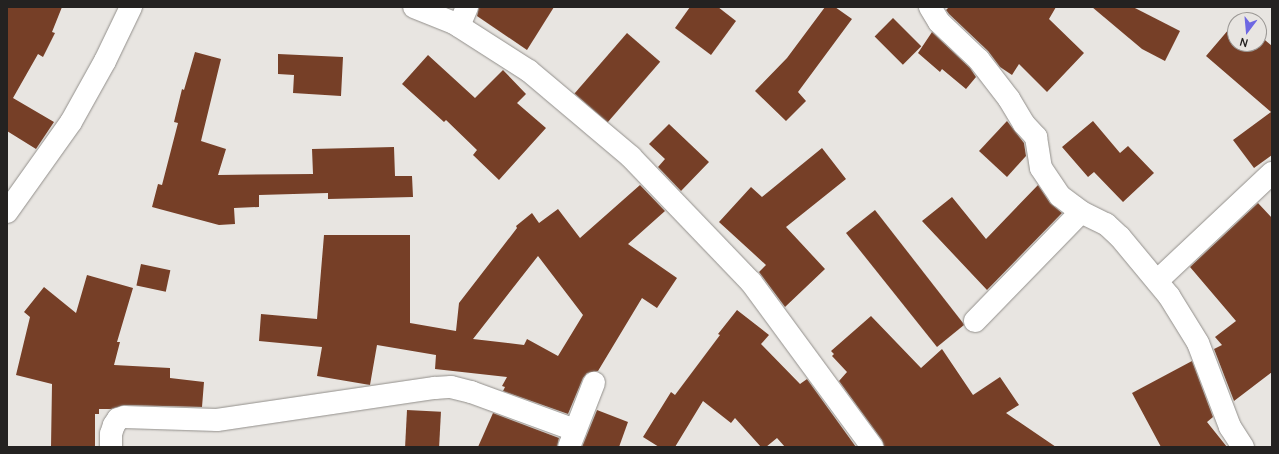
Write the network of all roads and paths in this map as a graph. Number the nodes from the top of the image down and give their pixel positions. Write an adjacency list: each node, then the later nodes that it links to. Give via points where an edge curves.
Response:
1 (131, 7): 6 (street, via 71,122)
2 (414, 7): 4 (street)
3 (930, 7): 7 (street, via 939,22 979,60 1009,99 1024,124 1036,137 1041,168 1060,196)
4 (463, 17): 13 (street, via 631,157 751,282)
5 (1272, 173): 8 (street)
6 (7, 212)
7 (1081, 212): 8 (street, via 1106,224); 9 (street)
8 (1157, 281): 14 (street, via 1198,343 1230,427)
9 (974, 321)
10 (594, 383): 11 (street)
11 (572, 439): 12 (street, via 471,392 451,387 217,420 124,417 118,419 114,425)
12 (111, 447)
13 (872, 447)
14 (1243, 447)

